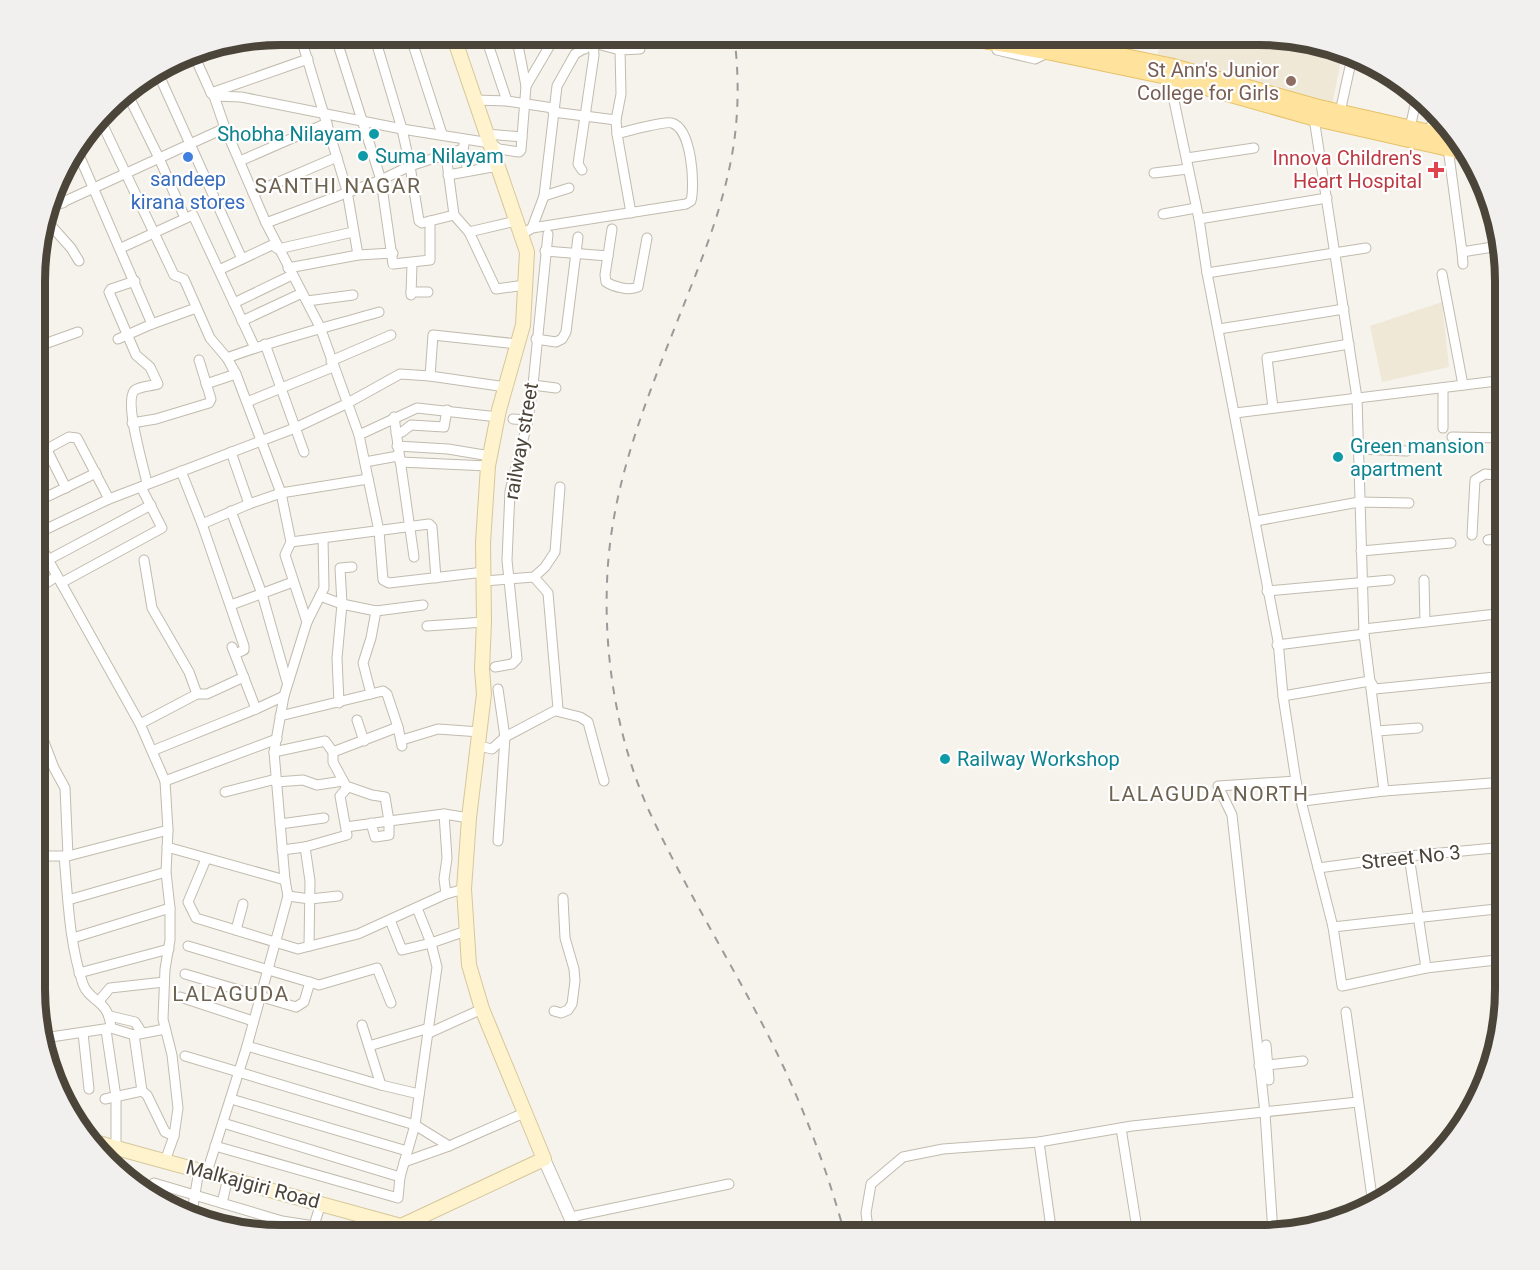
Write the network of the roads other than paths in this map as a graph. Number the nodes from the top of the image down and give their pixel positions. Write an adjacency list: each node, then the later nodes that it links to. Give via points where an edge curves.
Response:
1 (304, 45): 21 (street)
2 (338, 45): 39 (street)
3 (377, 45): 45 (street)
4 (414, 45): 47 (street)
5 (456, 45): 30 (main road)
6 (488, 45): 31 (street)
7 (520, 45): 26 (street)
8 (550, 45): 26 (street)
9 (588, 45): 34 (street, via 575,54 556,86)
10 (592, 45): 36 (street)
11 (602, 45): 18 (street)
12 (623, 45): 18 (street)
13 (972, 45): 19 (street, via 1035,59)
14 (1039, 45): 19 (main road)
15 (1066, 45): 20 (main road)
16 (1107, 45): 20 (street)
17 (640, 49): 18 (street)
18 (620, 50): 40 (street, via 621,94)
19 (1049, 52): 24 (main road)
20 (1106, 52): 27 (main road, via 1171,66)
21 (308, 59): 28 (street); 38 (street)
22 (197, 61): 28 (street)
23 (1351, 64): 35 (street)
24 (1169, 77): 27 (main road); 61 (street)
25 (160, 79): 53 (street)
26 (526, 86): 32 (street)
27 (1232, 89): 35 (main road); 37 (main road)
28 (213, 95): 38 (street, via 241,97); 43 (street)
29 (130, 100): 60 (street)
30 (475, 100): 31 (street); 50 (main road)
31 (507, 101): 32 (street)
32 (524, 104): 34 (street); 49 (street)
33 (1415, 104): 44 (street)
34 (553, 110): 36 (street); 76 (street)
35 (1340, 112): 44 (main road)
36 (584, 117): 40 (street); 66 (street, via 578,164)
37 (1314, 118): 52 (main road); 78 (street)
38 (325, 119): 39 (street); 58 (street); 62 (street)
39 (361, 120): 45 (street); 71 (street)
40 (616, 120): 48 (street)
41 (1433, 121): 46 (street)
42 (103, 126): 69 (street)
43 (225, 128): 53 (street); 62 (street)
44 (1410, 128): 46 (main road)
45 (402, 129): 47 (street); 63 (street)
46 (1430, 133): 51 (main road)
47 (442, 134): 55 (street)
48 (617, 134): 82 (street); 82 (street, via 671,122 681,128 688,149 691,201)
49 (522, 137): 50 (street); 50 (street, via 519,152 501,150)
50 (489, 139): 55 (street); 64 (main road)
51 (1450, 142)
52 (1451, 143)
53 (189, 144): 60 (street); 110 (street)
54 (1451, 144): 104 (street)
55 (464, 145): 57 (street); 67 (street)
56 (1254, 148): 61 (street)
57 (446, 155): 63 (street); 70 (street)
58 (337, 157): 74 (street); 75 (street)
59 (80, 158): 72 (street)
60 (159, 158): 69 (street); 85 (street)
61 (1187, 158): 65 (street)
62 (240, 161): 75 (street)
63 (411, 166): 71 (street); 88 (street, via 419,221)
64 (498, 166): 67 (street); 87 (main road)
65 (1188, 169): 68 (street); 81 (street)
66 (582, 170)
67 (468, 171): 70 (street)
68 (1154, 173)
69 (126, 174): 72 (street); 95 (street)
70 (448, 175): 84 (street)
71 (381, 180): 74 (street); 105 (street)
72 (94, 188): 79 (street); 100 (street)
73 (569, 188): 76 (street)
74 (347, 191): 89 (street); 93 (street)
75 (253, 193): 89 (street)
76 (544, 196): 92 (street)
77 (60, 198): 79 (street)
78 (1327, 198): 86 (street); 107 (street)
79 (63, 203): 80 (street)
80 (58, 205)
81 (1196, 208): 83 (street); 86 (street)
82 (631, 213): 92 (street)
83 (1163, 214)
84 (454, 215): 88 (street); 94 (street)
85 (185, 218): 95 (street); 114 (street, via 193,215)
86 (1199, 219): 116 (street)
87 (516, 221): 92 (main road); 94 (street)
88 (430, 222): 112 (street, via 430,260)
89 (266, 223): 102 (street)
90 (52, 227): 111 (street)
91 (612, 230): 109 (street)
92 (526, 231): 119 (main road)
93 (353, 232): 102 (street); 108 (street)
94 (469, 232): 119 (street, via 496,289)
95 (153, 234): 100 (street); 124 (street, via 174,275 184,279)
96 (548, 234): 103 (street, railway street)
97 (578, 237): 106 (street)
98 (647, 238): 109 (street, via 640,284 636,288 606,282)
99 (1492, 247): 104 (street)
100 (121, 248): 118 (street)
101 (1366, 248): 107 (street)
102 (278, 249): 110 (street, via 273,245); 115 (street)
103 (545, 251): 106 (street); 134 (street, railway street)
104 (1462, 252): 113 (street)
105 (393, 253): 108 (street); 112 (street, via 393,264)
106 (575, 253): 109 (street); 134 (street, via 564,336 556,342)
107 (1336, 254): 116 (street); 125 (street)
108 (358, 255): 115 (street)
109 (608, 256)
110 (242, 259): 114 (street)
111 (79, 261)
112 (412, 264): 120 (street, via 411,294)
113 (1463, 264)
114 (219, 270): 123 (street)
115 (290, 272): 122 (street); 123 (street)
116 (1207, 273): 130 (street)
117 (1442, 274): 148 (street)
118 (135, 281): 128 (street); 133 (street, via 109,292)
119 (525, 285): 136 (main road)
120 (428, 292)
121 (353, 295): 122 (street)
122 (304, 297): 127 (street); 129 (street)
123 (234, 303): 127 (street)
124 (196, 308): 128 (street); 140 (street, via 210,338)
125 (1344, 309): 130 (street); 137 (street)
126 (378, 312): 129 (street)
127 (242, 321): 139 (street)
128 (152, 324): 133 (street)
129 (320, 327): 135 (street); 142 (street)
130 (1219, 329): 158 (street)
131 (78, 332): 138 (street)
132 (391, 335): 142 (street)
133 (122, 337): 163 (street, via 150,367 158,384 133,392)
134 (536, 339): 147 (street, railway street)
135 (265, 344): 139 (street); 150 (street)
136 (518, 344): 144 (street, via 433,335); 149 (main road)
137 (1349, 344): 153 (street); 156 (street, via 1267,358)
138 (45, 345)
139 (255, 348): 140 (street)
140 (227, 358): 143 (street)
141 (199, 360): 146 (street)
142 (332, 364): 150 (street); 155 (street)
143 (236, 374): 146 (street); 154 (street)
144 (430, 376): 149 (street); 155 (street, via 400,374)
145 (1495, 381): 148 (street)
146 (206, 384): 163 (street, via 209,403)
147 (533, 385): 151 (street); 162 (street, railway street)
148 (1463, 386): 152 (street)
149 (506, 387): 160 (main road)
150 (279, 388): 154 (street); 164 (street)
151 (556, 388)
152 (1443, 388): 153 (street); 165 (street)
153 (1358, 398): 156 (street); 171 (street)
154 (246, 402): 170 (street)
155 (346, 404): 164 (street); 167 (street)
156 (1273, 408): 158 (street)
157 (447, 410): 159 (street, via 417,408); 160 (street); 166 (street, via 444,427 411,425)
158 (1235, 413): 194 (street)
159 (394, 417): 166 (street); 167 (street)
160 (498, 417): 177 (main road)
161 (513, 419): 162 (street)
162 (528, 420): 215 (street, railway street, via 510,491)
163 (132, 423): 183 (street)
164 (295, 428): 170 (street); 175 (street)
165 (1443, 428)
166 (396, 433): 176 (street)
167 (359, 435): 178 (street)
168 (1452, 437): 169 (street)
169 (1495, 438)
170 (261, 440): 174 (street); 186 (street)
171 (1359, 449): 173 (street); 189 (street)
172 (47, 450): 180 (street, via 69,437 77,438); 185 (street)
173 (1407, 451)
174 (231, 452): 179 (street); 191 (street)
175 (304, 452)
176 (399, 455): 177 (street); 177 (street, via 448,448); 178 (street); 196 (street)
177 (489, 461): 211 (main road)
178 (365, 462): 182 (street)
179 (181, 471): 183 (street); 195 (street)
180 (96, 473): 185 (street); 188 (street)
181 (1495, 475): 199 (street, via 1485,474 1475,480)
182 (368, 479): 186 (street); 198 (street)
183 (144, 485): 188 (street); 192 (street)
184 (560, 487): 212 (street, via 555,552)
185 (66, 488): 187 (street)
186 (281, 494): 191 (street); 203 (street)
187 (45, 498)
188 (109, 499): 197 (street)
189 (1359, 502): 190 (street); 194 (street); 205 (street)
190 (1408, 503)
191 (249, 504): 193 (street)
192 (151, 505): 208 (street); 214 (street, via 162,528)
193 (231, 511): 195 (street); 222 (street)
194 (1256, 521): 221 (street)
195 (202, 524): 226 (street)
196 (410, 527): 198 (street); 207 (street); 213 (street, via 431,526)
197 (45, 531)
198 (379, 531): 200 (street); 213 (street, via 384,582)
199 (1472, 535)
200 (323, 538): 203 (street); 223 (street, via 324,588)
201 (1495, 539): 202 (street)
202 (1488, 540)
203 (291, 542): 218 (street, via 285,555)
204 (1451, 543): 205 (street)
205 (1361, 550): 219 (street)
206 (45, 554): 208 (street)
207 (414, 557)
208 (48, 560): 214 (street)
209 (144, 560): 241 (street, via 152,608 189,672)
210 (352, 567): 224 (street, via 340,567)
211 (484, 577): 213 (street); 215 (street); 230 (main road)
212 (534, 577): 215 (street); 247 (street, via 548,593 559,705)
213 (436, 578)
214 (59, 579): 220 (street); 250 (street)
215 (509, 580): 235 (street, railway street, via 517,658 512,664)
216 (1390, 580): 219 (street)
217 (1424, 580): 231 (street)
218 (293, 582): 222 (street); 229 (street)
219 (1362, 583): 221 (street); 233 (street)
220 (45, 586)
221 (1267, 591): 234 (street)
222 (262, 594): 226 (street); 239 (street)
223 (320, 596): 224 (street); 229 (street)
224 (342, 604): 227 (street); 245 (street, via 337,658)
225 (423, 605): 227 (street)
226 (231, 606): 236 (street, via 244,646 244,650 233,650)
227 (376, 611): 242 (street, via 363,663)
228 (1495, 614): 231 (street)
229 (307, 622): 239 (street)
230 (484, 622): 232 (street); 254 (main road)
231 (1425, 622): 233 (street)
232 (427, 626)
233 (1364, 632): 234 (street); 238 (street)
234 (1277, 645): 244 (street)
235 (495, 667)
236 (244, 677): 241 (street, via 207,694); 246 (street)
237 (1495, 679): 238 (street, via 1376,689)
238 (1370, 681): 244 (street); 253 (street)
239 (288, 684): 243 (street)
240 (498, 689): 255 (street)
241 (197, 694): 250 (street)
242 (371, 694): 245 (street); 251 (street, via 387,694)
243 (284, 696): 246 (street); 248 (street)
244 (1283, 696): 267 (street)
245 (339, 703): 248 (street)
246 (256, 709): 260 (street)
247 (556, 711): 255 (street); 266 (street, via 588,722)
248 (280, 716): 256 (street)
249 (357, 720): 257 (street)
250 (140, 724): 260 (street)
251 (398, 728): 254 (street, via 402,743 438,729); 257 (street)
252 (1418, 728): 253 (street)
253 (1377, 731): 270 (street)
254 (480, 732): 259 (main road)
255 (505, 737): 259 (street); 263 (street)
256 (277, 739): 261 (street); 264 (street)
257 (364, 741): 262 (street)
258 (45, 748): 287 (street, via 65,788)
259 (485, 748): 263 (street); 275 (main road)
260 (152, 751): 264 (street)
261 (274, 752): 262 (street, via 323,741); 265 (street)
262 (333, 752): 269 (street, via 333,762)
263 (503, 763): 281 (street)
264 (165, 781): 280 (street)
265 (276, 781): 269 (street); 271 (street); 278 (street)
266 (604, 781)
267 (1296, 781): 272 (street); 343 (street, via 1218,786 1232,815)
268 (1495, 783): 270 (street)
269 (345, 784): 276 (street, via 384,796); 279 (street, via 340,796)
270 (1384, 791): 272 (street)
271 (225, 792)
272 (1303, 801): 290 (street)
273 (444, 814): 275 (street); 276 (street); 294 (street)
274 (324, 818): 278 (street)
275 (469, 818): 293 (main road)
276 (388, 821): 277 (street); 277 (street, via 390,834 378,838)
277 (371, 823): 279 (street)
278 (280, 824): 285 (street)
279 (346, 827): 283 (street, via 346,836)
280 (168, 830): 282 (street); 287 (street)
281 (498, 841)
282 (167, 847): 289 (street); 291 (street)
283 (305, 847): 285 (street); 298 (street)
284 (1495, 848): 288 (street, Street No 3)
285 (282, 850): 292 (street)
286 (45, 856): 287 (street)
287 (66, 856): 299 (street)
288 (1409, 856): 290 (street, Street No 3); 304 (street)
289 (206, 860): 292 (street); 307 (street, via 189,908 196,918)
290 (1318, 868): 306 (street)
291 (166, 872): 299 (street); 301 (street)
292 (285, 880): 295 (street)
293 (465, 889): 294 (street); 308 (main road)
294 (446, 894): 302 (street)
295 (288, 896): 298 (street); 310 (street)
296 (338, 896): 298 (street)
297 (563, 898): 327 (street, via 565,938 575,981 568,1010)
298 (310, 899): 313 (street)
299 (68, 900): 309 (street)
300 (243, 904): 307 (street)
301 (170, 908): 309 (street); 314 (street)
302 (417, 908): 305 (street); 311 (street)
303 (1495, 909): 304 (street)
304 (1419, 917): 306 (street); 316 (street)
305 (390, 920): 311 (street, via 402,950); 313 (street, via 358,934)
306 (1333, 927): 316 (street, via 1342,986)
307 (236, 930): 310 (street)
308 (466, 931): 311 (street); 326 (main road, via 469,965)
309 (73, 938): 318 (street)
310 (275, 943): 313 (street, via 298,949); 317 (street)
311 (431, 943): 334 (street, via 437,967)
312 (188, 946): 317 (street)
313 (309, 946)
314 (169, 949): 318 (street); 320 (street)
315 (1495, 960): 316 (street)
316 (1426, 968)
317 (267, 969): 321 (street); 322 (street)
318 (79, 973): 324 (street, via 84,988)
319 (185, 974): 322 (street)
320 (164, 982): 324 (street, via 110,988); 333 (street)
321 (310, 982): 322 (street, via 299,1007); 325 (street, via 319,985 376,968)
322 (261, 996): 330 (street)
323 (180, 997): 330 (street)
324 (99, 1001): 329 (street)
325 (391, 1003)
326 (482, 1009): 334 (street); 354 (main road)
327 (554, 1011)
328 (1346, 1012): 353 (street)
329 (110, 1016): 332 (street); 336 (street, via 135,1022)
330 (253, 1021): 339 (street)
331 (362, 1025): 340 (street)
332 (108, 1029): 335 (street); 336 (street); 350 (street)
333 (165, 1029): 336 (street); 359 (street, via 178,1108)
334 (429, 1030): 340 (street); 349 (street)
335 (82, 1033): 337 (street); 347 (street)
336 (138, 1034): 348 (street)
337 (50, 1035)
338 (1266, 1045): 343 (street)
339 (247, 1046): 344 (street); 346 (street)
340 (369, 1046): 346 (street)
341 (186, 1056): 344 (street)
342 (1303, 1061): 343 (street)
343 (1263, 1066): 345 (street); 355 (street)
344 (239, 1071): 352 (street); 357 (street)
345 (1269, 1080)
346 (381, 1085): 349 (street)
347 (89, 1089)
348 (141, 1091): 350 (street); 359 (street, via 147,1095 165,1132)
349 (419, 1094): 357 (street)
350 (116, 1097): 351 (street); 364 (street)
351 (105, 1099)
352 (231, 1099): 356 (street); 365 (street)
353 (1358, 1102): 355 (street); 375 (street)
354 (524, 1113): 363 (street); 366 (main road)
355 (1265, 1113): 358 (street); 380 (street)
356 (223, 1123): 362 (street); 370 (street)
357 (415, 1125): 363 (street); 365 (street)
358 (1121, 1128): 360 (street); 388 (street)
359 (174, 1136): 367 (street)
360 (1039, 1142): 386 (street, via 943,1149 903,1157 871,1184); 387 (street)
361 (104, 1145): 364 (main road, Malkajgiri Road)
362 (215, 1146): 369 (street); 370 (street, via 398,1198)
363 (449, 1146): 368 (street)
364 (116, 1148): 367 (main road, Malkajgiri Road)
365 (407, 1151): 368 (street)
366 (544, 1159): 379 (street); 384 (main road, Malkajgiri Road)
367 (165, 1161): 369 (main road, Malkajgiri Road)
368 (404, 1162): 370 (street)
369 (203, 1171): 371 (main road, Malkajgiri Road); 374 (street)
370 (400, 1177)
371 (228, 1178): 376 (street); 377 (main road, Malkajgiri Road)
372 (154, 1183): 374 (street)
373 (729, 1184): 379 (street)
374 (194, 1195): 376 (street); 378 (street)
375 (1372, 1196)
376 (222, 1203): 381 (street)
377 (321, 1203): 382 (street); 383 (main road, Malkajgiri Road)
378 (192, 1207)
379 (571, 1217): 385 (street)
380 (1273, 1224)
381 (295, 1225)
382 (314, 1225)
383 (398, 1225)
384 (403, 1225)
385 (574, 1225)
386 (868, 1225)
387 (1051, 1225)
388 (1136, 1225)

